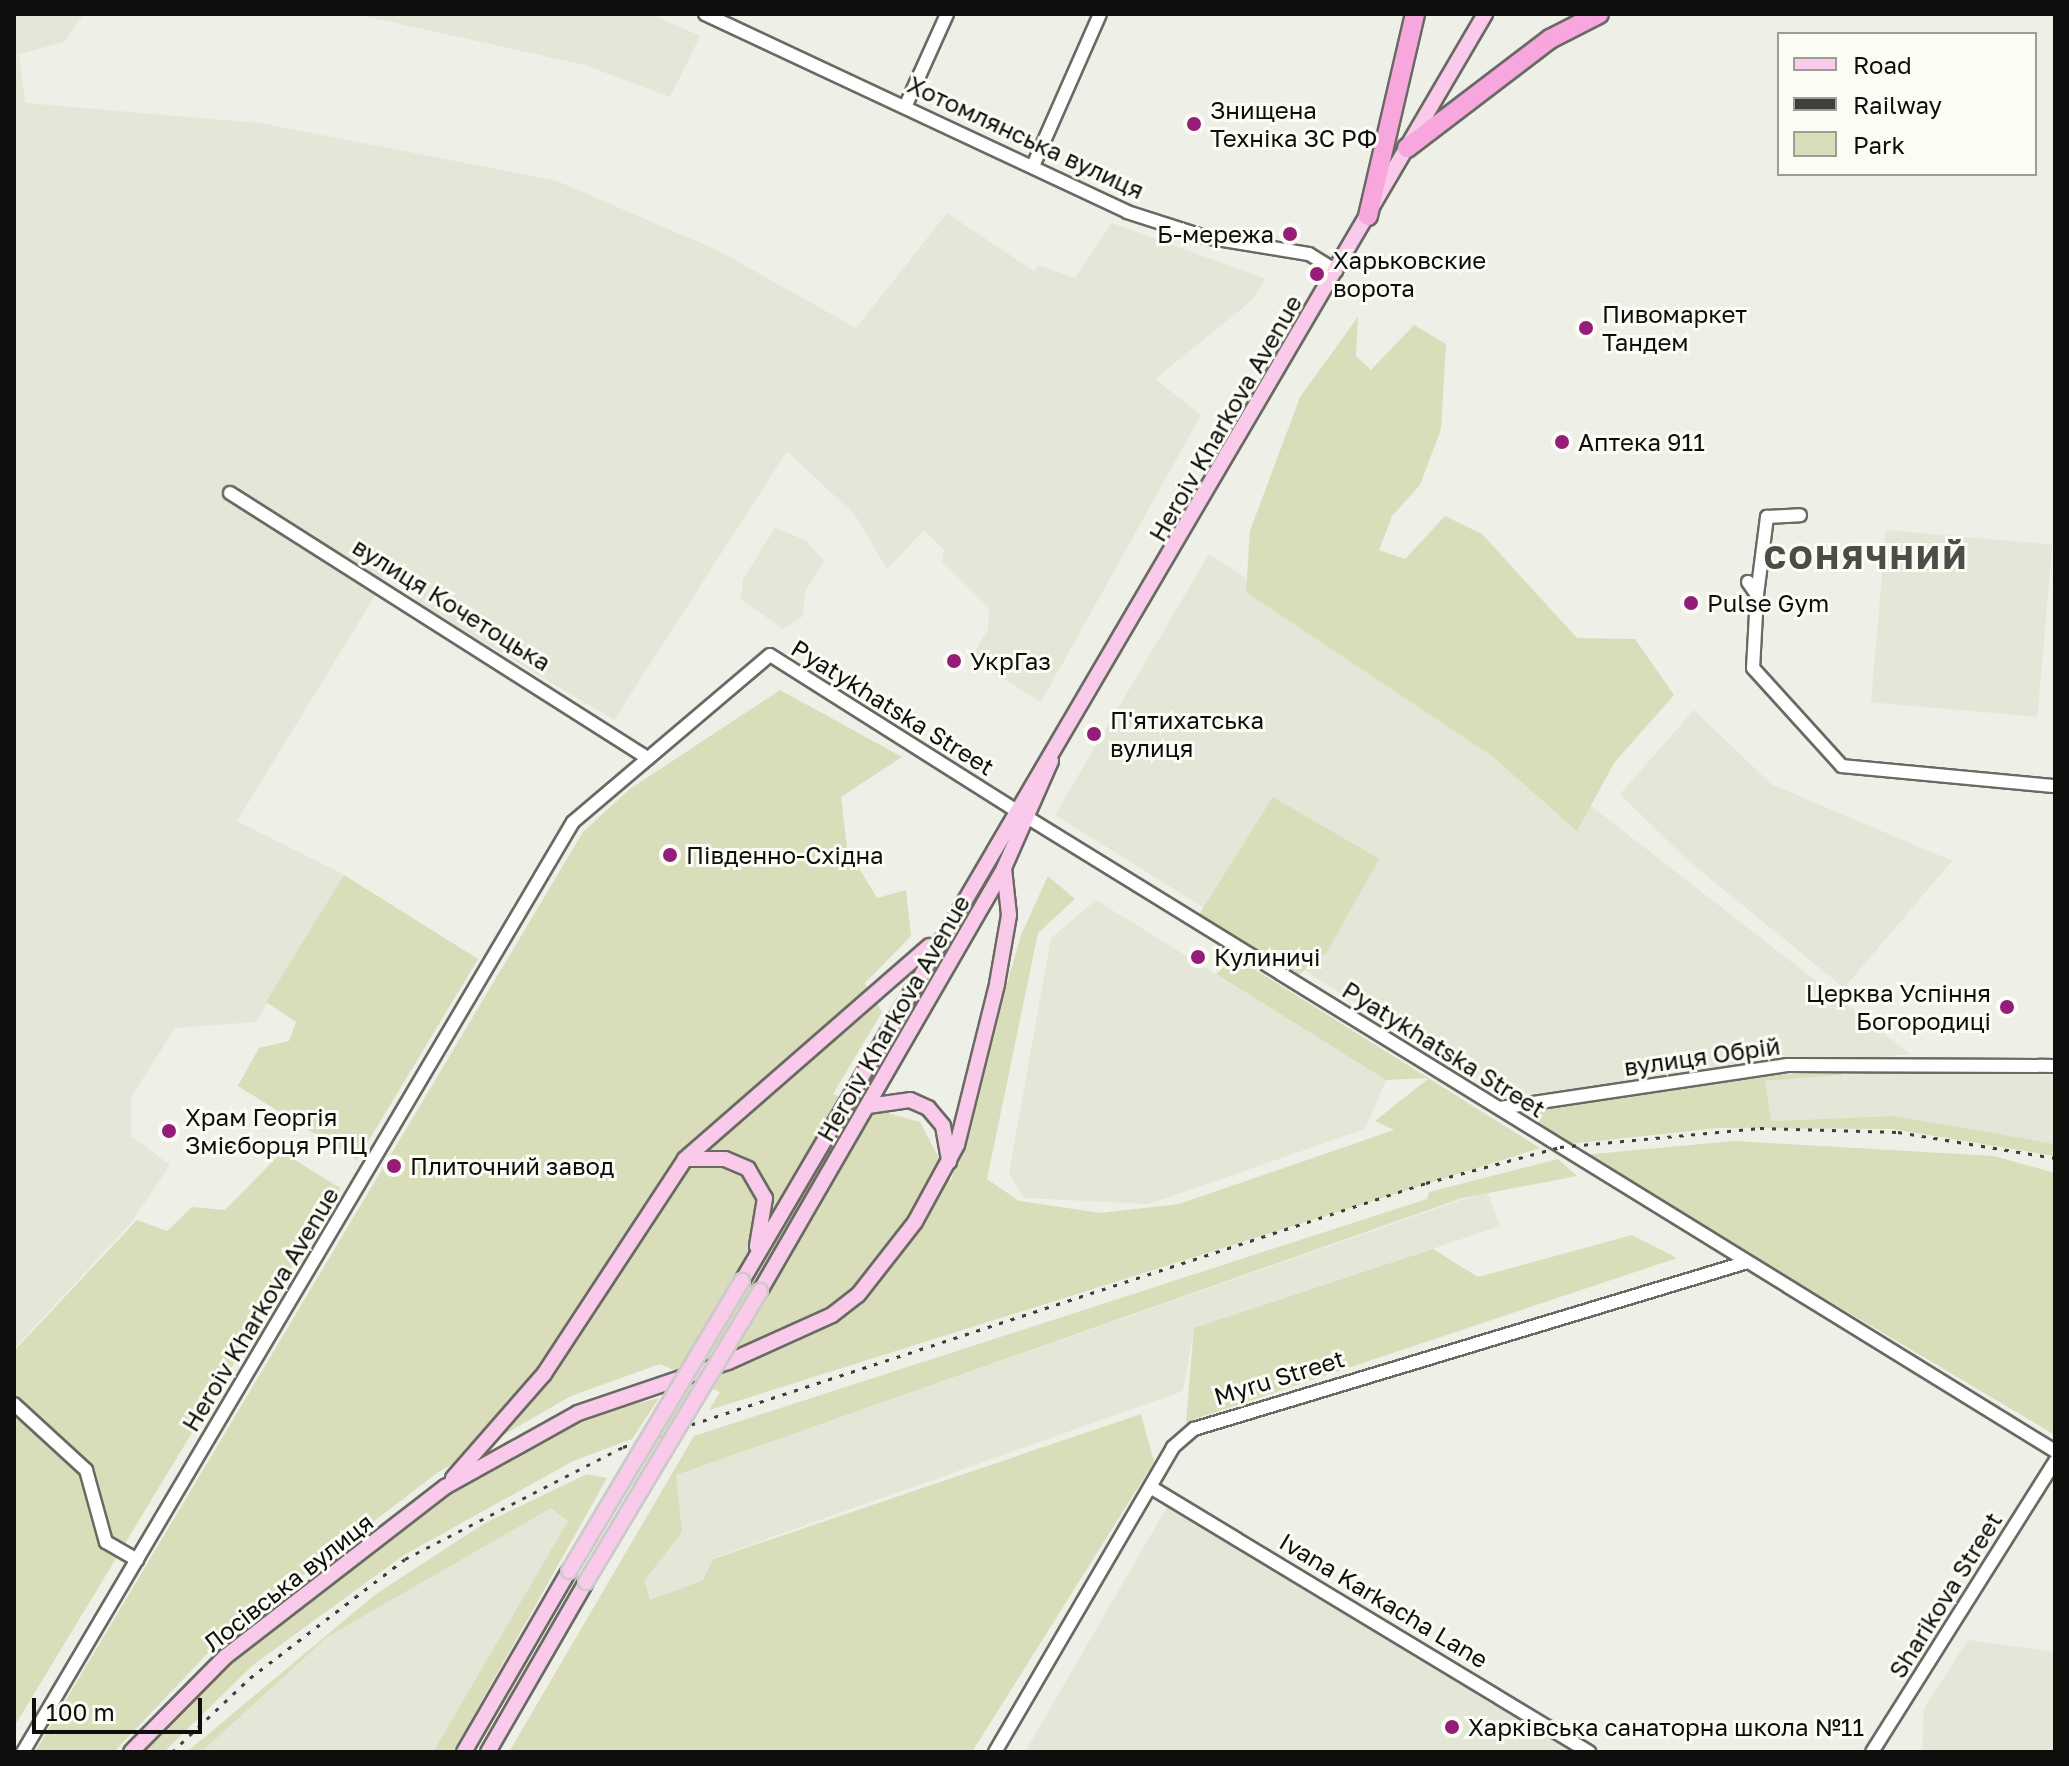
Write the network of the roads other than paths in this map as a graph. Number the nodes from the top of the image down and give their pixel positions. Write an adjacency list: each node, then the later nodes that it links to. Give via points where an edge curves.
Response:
1 (705, 14): 7 (street, Хотомлянська вулиця)
2 (947, 14): 7 (street)
3 (1100, 14): 9 (street)
4 (1415, 14): 10 (highway)
5 (1485, 14): 8 (main road, Heroiv Kharkova Avenue)
6 (1599, 14): 8 (highway, via 1550,39)
7 (906, 105): 9 (street, Хотомлянська вулиця)
8 (1407, 148): 10 (main road, Heroiv Kharkova Avenue)
9 (1033, 166): 11 (street, Хотомлянська вулиця, via 1127,212 1205,237 1309,254)
10 (1368, 216): 11 (main road, Heroiv Kharkova Avenue)
11 (1336, 271): 18 (main road, Heroiv Kharkova Avenue)
12 (230, 493): 17 (street, вулиця Кочетоцька)
13 (1800, 515): 15 (street, via 1767,517)
14 (1748, 582): 15 (street)
15 (1757, 595): 19 (street, via 1753,668 1842,766 1856,773)
16 (770, 655): 17 (street, Heroiv Kharkova Avenue); 20 (street, Pyatykhatska Street)
17 (648, 758): 36 (street, Heroiv Kharkova Avenue, via 573,822)
18 (1051, 761): 20 (main road, Heroiv Kharkova Avenue); 21 (main road, Heroiv Kharkova Avenue)
19 (2055, 786)
20 (1014, 809): 21 (main road, Pyatykhatska Street); 23 (main road, Heroiv Kharkova Avenue)
21 (1030, 819): 22 (main road, Heroiv Kharkova Avenue); 26 (street, Pyatykhatska Street)
22 (1004, 868): 25 (main road, Heroiv Kharkova Avenue); 28 (main road, via 1009,915 997,984)
23 (936, 941): 27 (main road); 29 (main road, Heroiv Kharkova Avenue)
24 (2055, 1066): 26 (street, вулиця Обрій, via 1787,1065)
25 (868, 1106): 28 (main road, via 910,1100 928,1108 943,1126); 40 (main road, Heroiv Kharkova Avenue, bridge)
26 (1500, 1108): 30 (street, Pyatykhatska Street)
27 (685, 1159): 29 (main road, via 725,1159 748,1169 765,1198); 34 (main road, via 544,1374)
28 (949, 1161): 34 (main road, via 879,1273 832,1315 728,1362 578,1413)
29 (753, 1262): 39 (main road, Heroiv Kharkova Avenue, bridge)
30 (1744, 1263): 32 (street, Pyatykhatska Street); 35 (street, Myru Street, via 1219,1418 1173,1447)
31 (14, 1404): 36 (street, via 86,1470 106,1542)
32 (2055, 1451)
33 (2055, 1461): 43 (street, Sharikova Street)
34 (445, 1487): 38 (main road, Лосівська вулиця, via 225,1657)
35 (1152, 1488): 41 (street, Myru Street); 42 (street, Ivana Karkacha Lane)
36 (137, 1560): 37 (street, Heroiv Kharkova Avenue)
37 (23, 1752)
38 (131, 1752)
39 (464, 1752)
40 (488, 1752)
41 (995, 1752)
42 (1589, 1752)
43 (1872, 1752)

